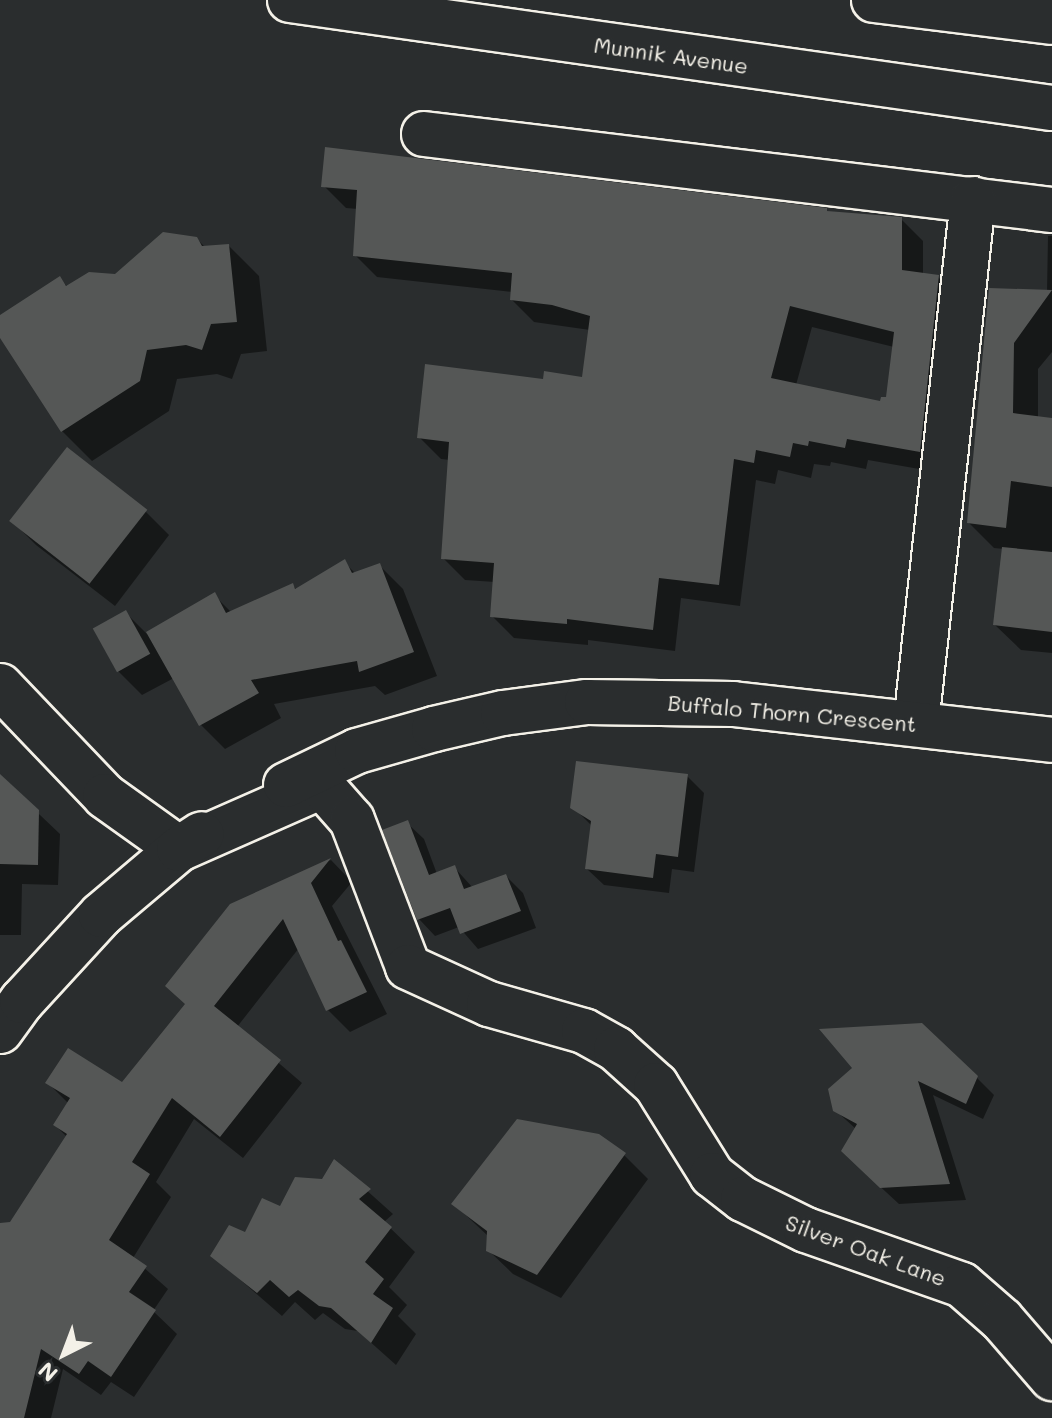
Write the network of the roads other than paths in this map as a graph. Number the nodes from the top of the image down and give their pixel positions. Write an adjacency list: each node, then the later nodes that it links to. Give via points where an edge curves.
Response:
1 (290, 0): 4 (street, Munnik Avenue)
2 (874, 0): 3 (street)
3 (1052, 22)
4 (1052, 108)
5 (424, 134): 6 (street)
6 (973, 199): 7 (street); 9 (street)
7 (1052, 210)
8 (0, 686): 11 (street, via 105,796)
9 (916, 724): 10 (street, Buffalo Thorn Crescent); 11 (street, Buffalo Thorn Crescent, via 670,700 587,702 503,713 357,751 260,798)
10 (1052, 740)
11 (179, 849): 12 (street, Buffalo Thorn Crescent, via 101,915); 13 (street, Buffalo Thorn Crescent, via 322,786 352,820 408,967 489,1004 584,1031 616,1049)
12 (0, 1031)
13 (656, 1085): 14 (street, Silver Oak Lane, via 703,1163 743,1199 806,1230 962,1285 1002,1320)
14 (1052, 1378)

